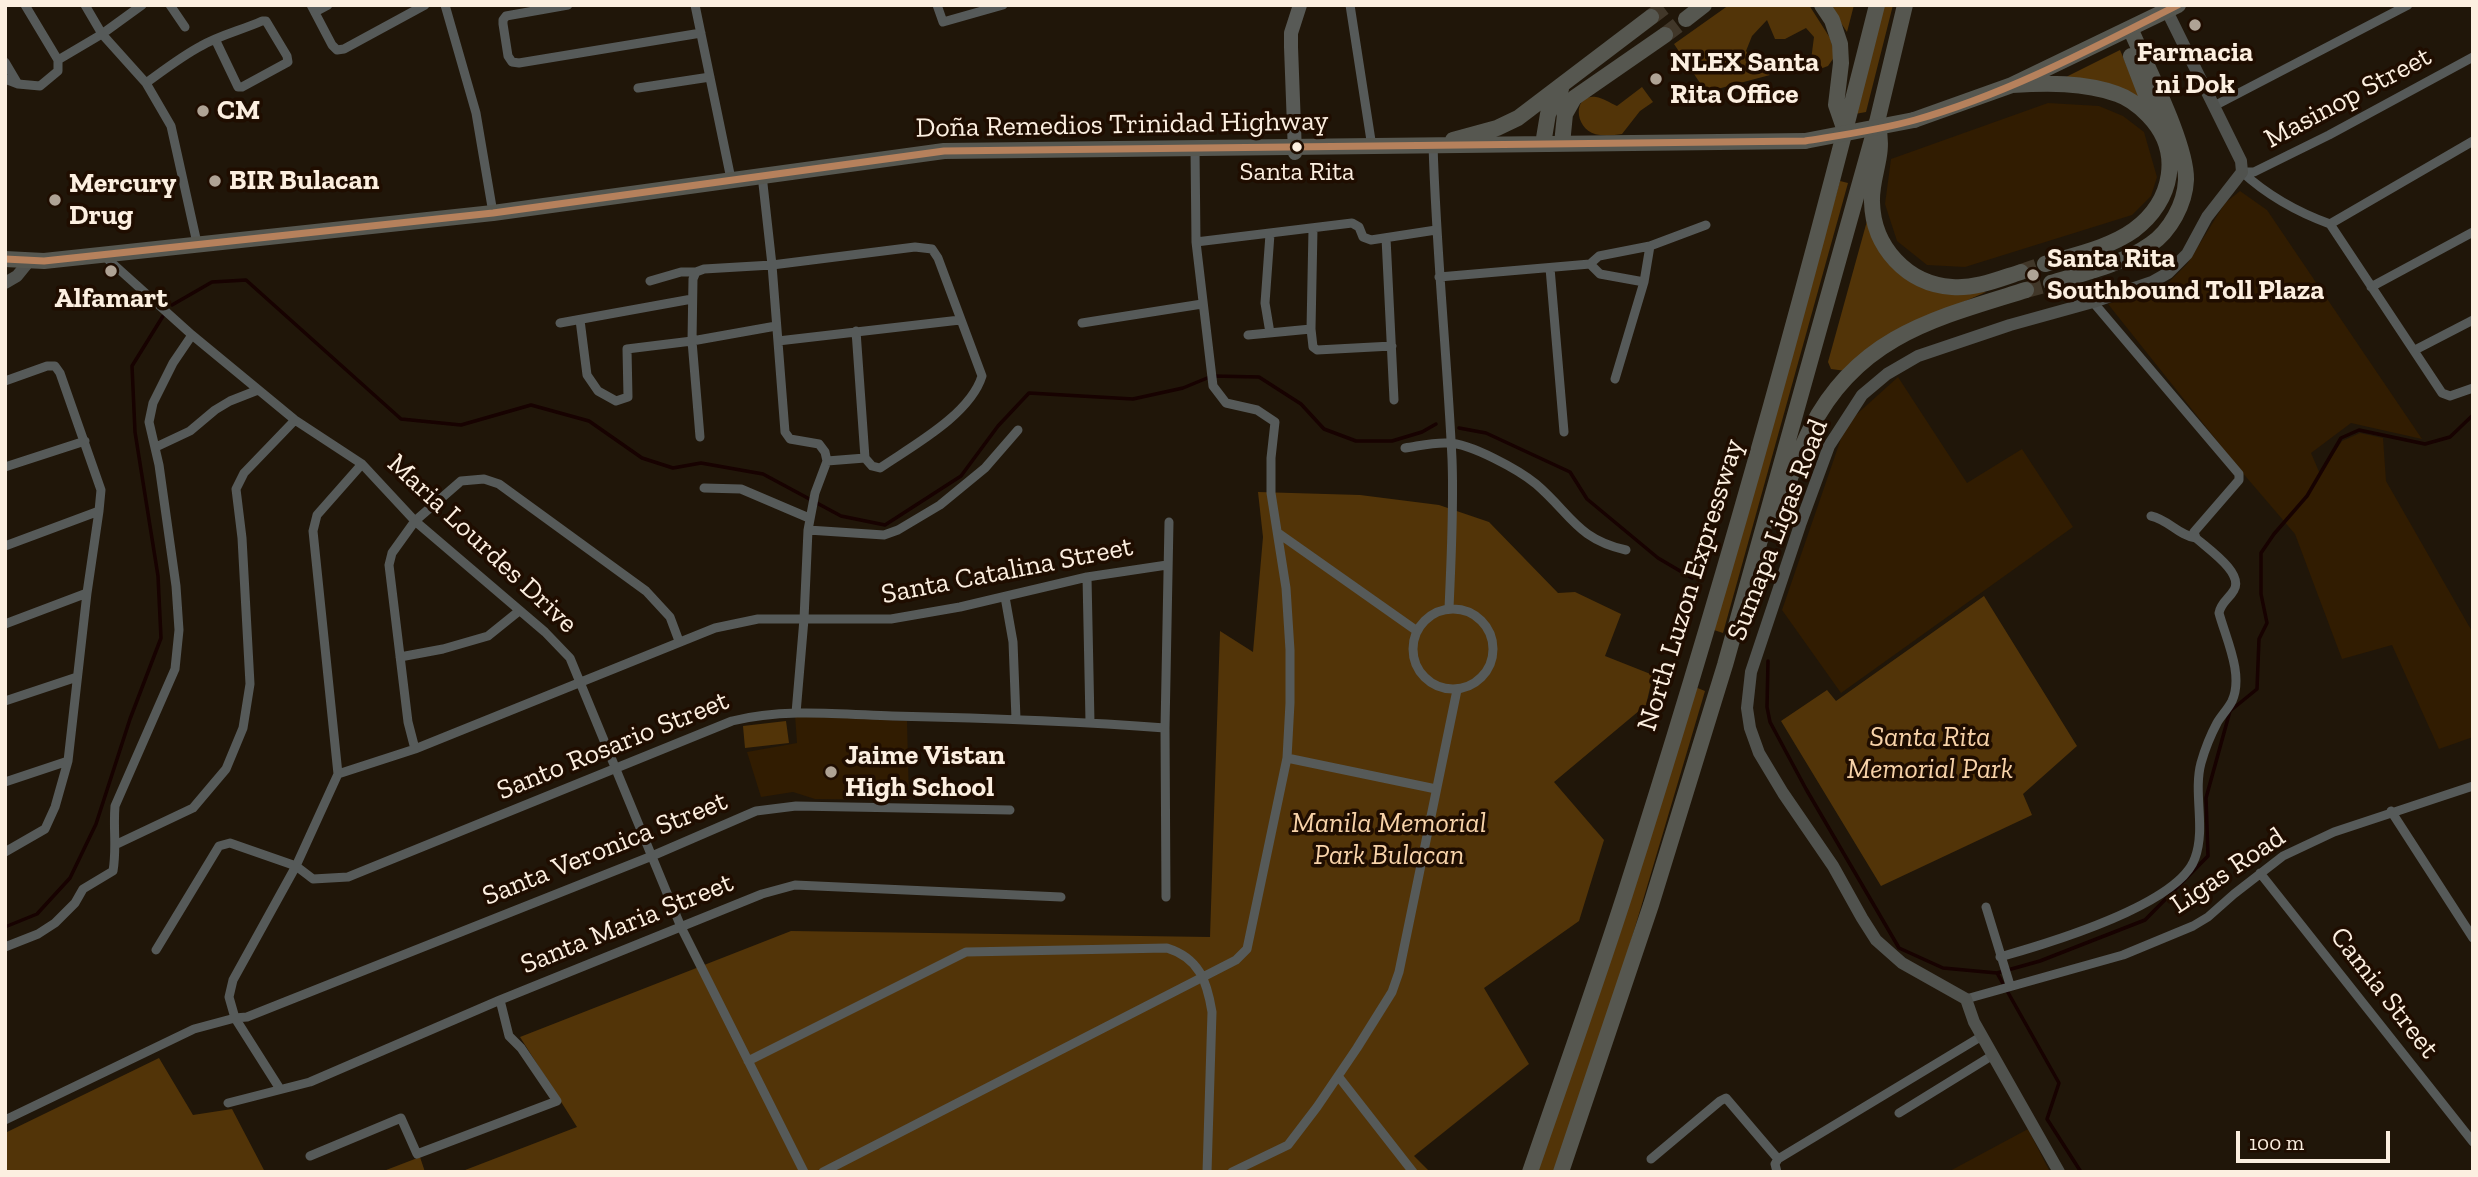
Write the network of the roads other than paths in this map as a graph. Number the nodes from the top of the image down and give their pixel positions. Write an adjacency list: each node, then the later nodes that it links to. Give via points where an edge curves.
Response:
1 (25, 5): 31 (street)
2 (85, 5): 27 (street)
3 (142, 5): 27 (street)
4 (170, 5): 24 (street)
5 (328, 5): 19 (street)
6 (425, 5): 19 (street, via 337,50)
7 (445, 5): 54 (street, via 477,113)
8 (568, 5): 20 (street)
9 (695, 5): 26 (street)
10 (937, 5): 18 (street, via 943,22)
11 (1300, 5): 50 (main road, via 1291,47)
12 (1350, 5): 48 (street)
13 (1704, 5): 23 (highway)
14 (1822, 5): 43 (highway, via 1840,44 1836,106)
15 (1877, 5): 43 (highway, North Luzon Expressway)
16 (1905, 5): 41 (highway, North Luzon Expressway)
17 (2408, 5): 40 (street)
18 (996, 6)
19 (313, 9)
20 (524, 9): 26 (street, via 503,20 512,62)
21 (2162, 10): 25 (highway, Doña Remedios Trinidad Highway); 40 (main road)
22 (1651, 17): 37 (highway)
23 (1686, 19)
24 (185, 27)
25 (2127, 32): 38 (highway, Doña Remedios Trinidad Highway); 42 (highway); 78 (highway, via 2179,145 2186,179 2184,194 2177,213 2152,244)
26 (701, 33): 33 (street)
27 (102, 34): 31 (street); 36 (street)
28 (1665, 35): 46 (highway, via 1574,98 1565,114)
29 (215, 39): 29 (street, via 266,21 288,62 238,87); 36 (street)
30 (2473, 57): 51 (street, Masinop Street, via 2254,172)
31 (58, 60): 35 (street, via 58,71 40,86)
32 (5, 62): 35 (street)
33 (710, 77): 39 (street); 53 (street)
34 (5, 79): 35 (street)
35 (18, 83)
36 (146, 83): 63 (street, via 171,126)
37 (1564, 84): 45 (highway, via 1548,114); 47 (highway, via 1511,122)
38 (2012, 85): 42 (highway, via 2077,86 2110,92 2138,105); 46 (highway, Doña Remedios Trinidad Highway, bridge, via 1914,120 1805,141)
39 (638, 88)
40 (2214, 106): 51 (main road)
41 (1877, 122): 73 (highway, via 1882,142 1872,200 1876,232 1888,254 1933,284 1955,288); 122 (highway, North Luzon Expressway)
42 (2157, 125): 69 (highway, via 2167,148 2168,181 2153,212 2122,237)
43 (1845, 131): 192 (highway, North Luzon Expressway, via 1687,691 1625,894)
44 (2473, 141): 55 (street)
45 (1544, 144): 46 (highway, Doña Remedios Trinidad Highway); 47 (highway, Doña Remedios Trinidad Highway)
46 (1562, 144)
47 (1437, 145): 48 (highway, Doña Remedios Trinidad Highway); 58 (street)
48 (1371, 146): 49 (highway, Doña Remedios Trinidad Highway)
49 (1195, 149): 52 (highway, Doña Remedios Trinidad Highway, via 944,150); 62 (street)
50 (1295, 153)
51 (2242, 172): 55 (street, via 2263,191); 82 (main road, Sumapa Ligas Road, via 2207,217 2187,254 2168,273)
52 (762, 176): 53 (highway, Doña Remedios Trinidad Highway); 70 (street)
53 (731, 180): 54 (highway, Doña Remedios Trinidad Highway)
54 (493, 213): 63 (highway, Doña Remedios Trinidad Highway)
55 (2330, 224): 79 (street)
56 (1706, 225): 64 (street)
57 (1312, 229): 60 (street); 61 (street, via 1352,223 1366,239); 90 (street)
58 (1436, 230): 61 (street); 74 (street)
59 (2473, 232): 79 (street)
60 (1270, 234): 62 (street); 92 (street, via 1265,303)
61 (1386, 237): 97 (street)
62 (1196, 242): 83 (street)
63 (197, 243): 65 (highway, Doña Remedios Trinidad Highway)
64 (1650, 246): 68 (street, via 1599,256); 76 (street)
65 (102, 254): 67 (highway, Doña Remedios Trinidad Highway); 93 (street, Maria Lourdes Drive)
66 (5, 259): 67 (highway, Doña Remedios Trinidad Highway)
67 (30, 260): 77 (main road)
68 (1590, 264): 71 (street); 76 (street, via 1600,274)
69 (2045, 264)
70 (772, 265): 72 (street); 85 (street, via 915,247 932,249); 89 (street)
71 (1550, 268): 74 (street); 106 (street)
72 (696, 272): 75 (street); 81 (street)
73 (2021, 272)
74 (1439, 277): 109 (street)
75 (650, 281)
76 (1644, 282): 99 (street)
77 (5, 283)
78 (2051, 283)
79 (2371, 286): 98 (street)
80 (2026, 290): 122 (highway, via 1916,327 1861,362 1817,416 1779,508)
81 (692, 299): 84 (street); 95 (street)
82 (2093, 302): 125 (street, via 2239,474 2239,480 2196,528); 172 (main road, Sumapa Ligas Road, via 1918,356 1862,395 1829,446 1751,672 1747,708 1759,753 1876,940 1902,963)
83 (1202, 304): 88 (street); 124 (street, via 1213,386 1226,403 1257,410 1275,422 1270,458)
84 (580, 320): 87 (street); 95 (street, via 587,375 598,391 616,401 628,397 627,349)
85 (960, 320): 91 (street); 112 (street, via 982,376 978,389 942,427 880,468)
86 (2473, 320): 98 (street)
87 (560, 323)
88 (1082, 323)
89 (776, 326): 95 (street); 96 (street)
90 (1311, 329): 92 (street); 97 (street, via 1317,350)
91 (856, 331): 96 (street); 112 (street)
92 (1270, 333): 94 (street)
93 (192, 335): 102 (street, Maria Lourdes Drive); 110 (street, via 153,402 149,422)
94 (1248, 335)
95 (692, 341): 107 (street)
96 (778, 341): 113 (street, via 785,432 790,439 819,444)
97 (1392, 346): 103 (street)
98 (2415, 350): 101 (street, via 2442,393 2450,396)
99 (1615, 379)
100 (5, 381): 108 (street, via 55,366)
101 (2473, 388)
102 (258, 390): 104 (street, Maria Lourdes Drive); 110 (street, via 230,401 190,431)
103 (1394, 401)
104 (295, 420): 114 (street, Maria Lourdes Drive); 157 (street, via 244,473 236,489 250,684 243,728 226,769 193,808)
105 (1018, 430): 123 (street, via 985,468 940,505 898,530 884,535)
106 (1564, 432)
107 (700, 437)
108 (85, 441): 115 (street); 117 (street, via 101,489)
109 (1450, 442): 111 (street); 127 (street, via 1494,457 1535,483 1584,534); 132 (street)
110 (156, 447): 157 (street, via 176,586 178,650 175,669 115,806)
111 (1405, 447)
112 (865, 458): 113 (street)
113 (827, 461): 118 (street)
114 (362, 464): 120 (street, Maria Lourdes Drive); 151 (street, via 317,515 313,531)
115 (5, 467)
116 (705, 488): 118 (street, via 741,489)
117 (99, 511): 126 (street); 130 (street)
118 (810, 516): 123 (street)
119 (2151, 516): 125 (street)
120 (415, 521): 133 (street, Maria Lourdes Drive); 137 (street, via 461,481 484,479 499,484 646,591 670,617); 138 (street, via 389,565)
121 (1169, 522): 128 (street)
122 (1763, 529): 193 (highway, North Luzon Expressway, via 1667,855)
123 (808, 530): 134 (street)
124 (1278, 533): 136 (street); 148 (street, via 1290,650)
125 (2196, 538): 169 (street, via 2237,581 2218,613 2235,668 2234,691 2205,747 2200,767 2199,828 2191,868 2163,892 2095,927)
126 (5, 546)
127 (1626, 550)
128 (1167, 565): 129 (street, Santa Catalina Street); 146 (street)
129 (1087, 576): 131 (street, Santa Catalina Street); 145 (street)
130 (87, 593): 135 (street); 139 (street)
131 (1005, 597): 134 (street, Santa Catalina Street, via 891,619); 144 (street, via 1013,642)
132 (1449, 609): 136 (street, via 1436,612); 141 (street, via 1475,615 1492,637 1494,650 1484,676)
133 (519, 611): 138 (street, via 488,636); 140 (street, Maria Lourdes Drive, via 570,658)
134 (804, 619): 137 (street, Santa Catalina Street, via 758,619); 143 (street)
135 (5, 624)
136 (1417, 631): 141 (street, via 1413,642 1416,667 1433,685)
137 (679, 641): 140 (street, Santa Catalina Street)
138 (400, 657): 147 (street)
139 (77, 677): 142 (street); 149 (street)
140 (581, 681): 147 (street, Santa Catalina Street); 150 (street, Maria Lourdes Drive)
141 (1457, 690): 154 (street)
142 (5, 701)
143 (796, 713): 144 (street, Santo Rosario Street); 150 (street, Santo Rosario Street, via 751,716)
144 (1016, 719): 145 (street, Santo Rosario Street)
145 (1090, 722): 146 (street, Santo Rosario Street)
146 (1165, 728): 163 (street)
147 (415, 749): 151 (street, Santa Catalina Street)
148 (1287, 758): 154 (street); 170 (street, via 1247,949 1236,960)
149 (68, 761): 152 (street); 158 (street, via 45,830)
150 (616, 769): 159 (street, Maria Lourdes Drive); 160 (street, Santo Rosario Street, via 348,877 313,879)
151 (338, 774): 160 (street)
152 (5, 782)
153 (2473, 786): 156 (street, Ligas Road)
154 (1436, 789): 178 (street, via 1396,982)
155 (1010, 810): 159 (street, Santa Veronica Street, via 778,807 756,811)
156 (2391, 811): 161 (street, Ligas Road, via 2333,832 2283,856); 166 (street)
157 (117, 844): 167 (street, via 113,871 83,889 55,923)
158 (5, 852)
159 (652, 856): 165 (street, Maria Lourdes Drive); 174 (street, Santa Veronica Street)
160 (296, 866): 168 (street, Santo Rosario Street, via 230,843 219,846); 174 (street, via 233,980 229,997)
161 (2260, 873): 171 (street, Ligas Road, via 2193,926 2123,956); 183 (street, Camia Street)
162 (1061, 897): 165 (street, Santa Maria Street, via 795,885)
163 (1166, 897)
164 (1986, 907): 169 (street)
165 (681, 927): 173 (street, Santa Maria Street); 177 (street, Maria Lourdes Drive)
166 (2473, 939)
167 (5, 947)
168 (156, 950)
169 (2002, 961): 171 (street)
170 (1202, 977): 177 (street, via 1182,953 1167,948 966,952); 188 (street); 189 (street, via 1212,1012)
171 (2009, 982): 172 (street, Ligas Road)
172 (1966, 999): 175 (main road)
173 (500, 1000): 179 (street, Santa Maria Street, via 310,1082); 184 (street, via 509,1036 557,1101 417,1154 401,1118)
174 (235, 1018): 179 (street); 182 (street, Santa Veronica Street, via 194,1029)
175 (1982, 1036): 176 (main road); 186 (street)
176 (1993, 1055): 181 (street); 195 (main road)
177 (748, 1061): 187 (street, Maria Lourdes Drive)
178 (1338, 1076): 190 (street, via 1288,1144); 191 (street)
179 (280, 1089): 180 (street, Santa Maria Street)
180 (228, 1103)
181 (1899, 1113)
182 (5, 1121)
183 (2473, 1142)
184 (310, 1156)
185 (1651, 1158): 186 (street, via 1726,1098)
186 (1778, 1159): 194 (street)
187 (804, 1172)
188 (822, 1172)
189 (1207, 1172)
190 (1232, 1172)
191 (1413, 1172)
192 (1530, 1172)
193 (1561, 1172)
194 (1777, 1172)
195 (2059, 1172)

